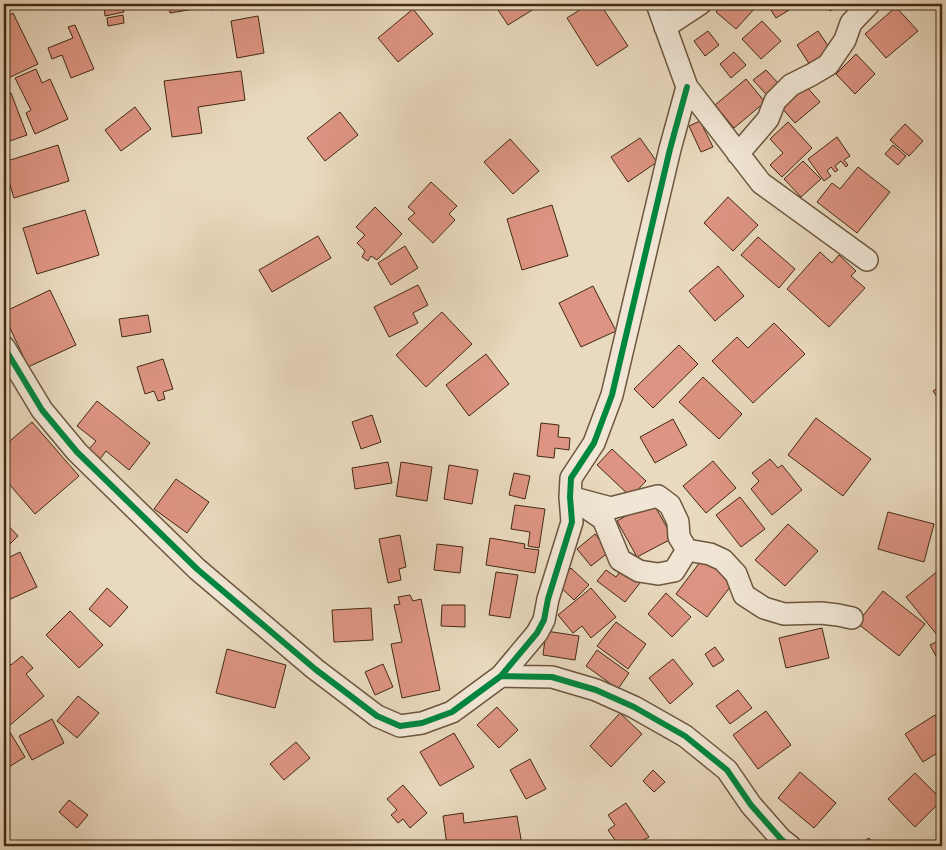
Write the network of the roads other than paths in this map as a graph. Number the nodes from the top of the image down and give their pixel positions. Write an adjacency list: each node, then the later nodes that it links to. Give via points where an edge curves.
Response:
1 (656, 4): 4 (street)
2 (700, 4): 4 (street)
3 (870, 4): 6 (street, via 851,23 845,40 828,66 791,85 775,101 768,119)
4 (665, 26): 5 (street)
5 (687, 87): 6 (street); 9 (street, via 612,395 594,443 571,478)
6 (738, 154): 7 (street, via 761,184)
7 (867, 260)
8 (4, 347): 12 (street, via 42,410 77,452 197,569 315,669 377,716 400,726 422,723 452,712)
9 (570, 497): 10 (street, via 611,508 658,496 670,505 678,522 679,537); 10 (street, via 603,519 620,560 639,571 658,574 674,571); 12 (street, via 572,522 544,620)
10 (687, 550): 11 (street, via 723,560 736,574 744,595 764,608 784,614 822,613)
11 (852, 618)
12 (501, 676): 13 (street, via 552,677 596,690 634,707 684,736 727,770 751,805)
13 (790, 846)

